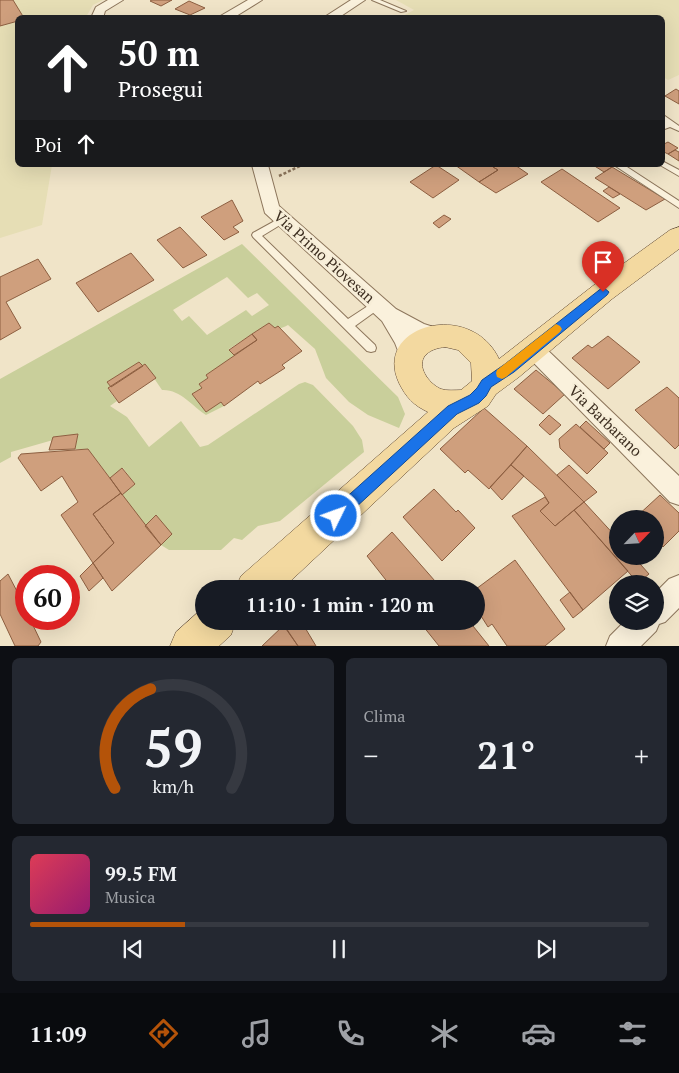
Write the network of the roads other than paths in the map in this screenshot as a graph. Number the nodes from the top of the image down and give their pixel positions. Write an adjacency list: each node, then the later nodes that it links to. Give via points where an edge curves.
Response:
1 (117, 0): 6 (street, via 100,8)
2 (256, 0): 7 (street)
3 (359, 0): 8 (street)
4 (375, 0): 5 (lane)
5 (403, 12)
6 (98, 15)
7 (228, 15)
8 (334, 15)
9 (665, 119): 10 (lane)
10 (670, 124): 11 (lane); 12 (lane)
11 (665, 126)
12 (679, 129)
13 (665, 165): 16 (lane)
14 (260, 167): 18 (street, Via Primo Piovesan, via 271,210)
15 (621, 167): 17 (lane)
16 (679, 174)
17 (679, 205)
18 (282, 220): 20 (street, Via Primo Piovesan); 21 (lane, via 256,235)
19 (679, 236): 25 (main road)
20 (383, 310): 21 (lane); 22 (street, via 407,326); 26 (street, via 405,341)
21 (348, 325): 24 (lane)
22 (436, 336): 23 (main road, via 455,336); 26 (main road, via 420,342)
23 (464, 340): 25 (main road, via 494,350); 28 (main road, via 479,351 488,375)
24 (371, 348)
25 (532, 348): 28 (main road); 30 (street, Via Barbarano)
26 (409, 355): 27 (main road, via 408,372)
27 (417, 389): 28 (main road, via 444,404); 29 (main road, via 418,402)
28 (476, 394): 29 (main road)
29 (409, 451): 31 (main road)
30 (679, 493)
31 (264, 580)
32 (679, 589): 33 (street)
33 (664, 603)
34 (207, 630): 36 (main road)
35 (637, 630): 37 (street)
36 (190, 646)
37 (620, 646)

